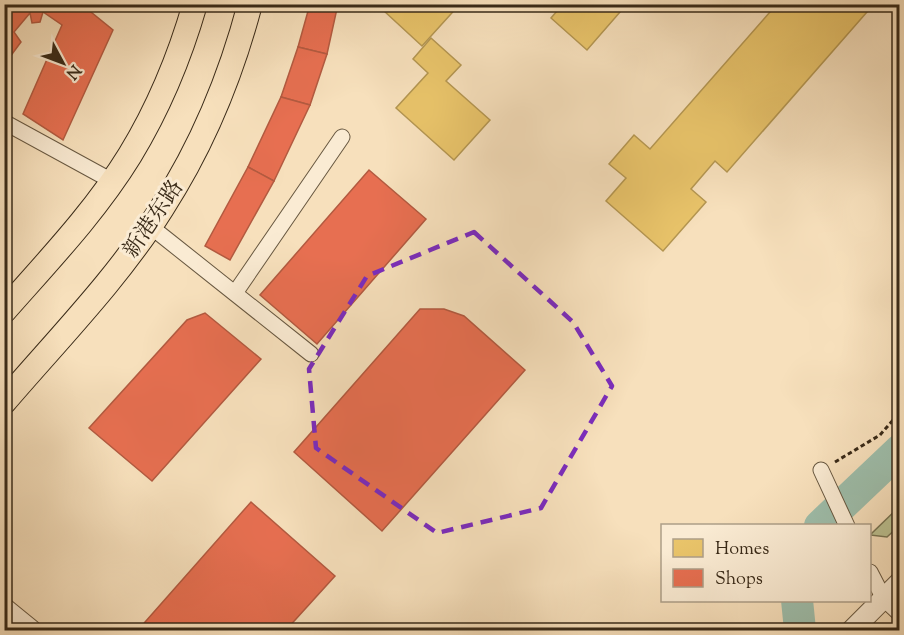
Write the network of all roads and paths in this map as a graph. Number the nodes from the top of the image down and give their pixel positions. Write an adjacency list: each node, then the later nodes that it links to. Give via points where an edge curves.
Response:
1 (195, 4): 5 (main road, via 153,113)
2 (250, 4): 6 (main road, 新港东路, via 222,90 182,174)
3 (4, 122): 5 (street)
4 (342, 136): 7 (street)
5 (112, 181): 8 (main road)
6 (150, 226): 7 (street); 10 (main road, 新港东路)
7 (235, 293): 9 (street)
8 (4, 311)
9 (311, 354)
10 (4, 402)
11 (900, 412): 12 (path, via 880,435)
12 (821, 470): 15 (street)
13 (900, 501): 14 (path)
14 (894, 505)
15 (847, 524)
16 (871, 574): 18 (street)
17 (900, 582): 18 (street)
18 (884, 598): 20 (street); 22 (street)
19 (4, 608): 21 (street)
20 (900, 614)
21 (31, 630)
22 (852, 630)

